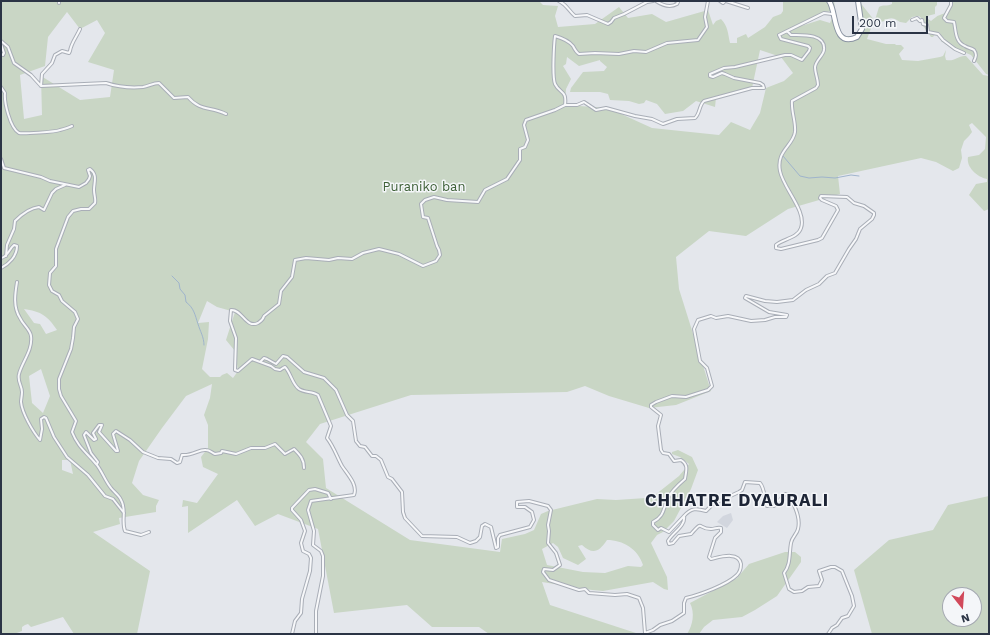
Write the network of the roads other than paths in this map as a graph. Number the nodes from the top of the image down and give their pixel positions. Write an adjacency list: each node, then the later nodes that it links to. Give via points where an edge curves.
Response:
1 (559, 1): 2 (street, via 575,16 587,15 608,24 614,18)
2 (654, 1): 3 (street, via 673,6 677,4)
3 (676, 1)
4 (708, 1): 22 (street, via 707,27 698,40 667,43 646,52 579,54 572,45 555,36 555,84 566,97)
5 (720, 1): 6 (street)
6 (726, 1): 10 (street)
7 (829, 1): 11 (highway)
8 (858, 1): 11 (highway, via 862,29 859,36 854,39 841,36)
9 (951, 1): 19 (street, via 944,18 947,22 954,22 959,42 974,50)
10 (748, 8)
11 (833, 14): 14 (street, via 824,13)
12 (912, 20): 17 (street, via 922,20 923,24 927,25 928,32 938,34)
13 (80, 29): 20 (street, via 69,53 62,51 55,55 52,63 42,74)
14 (787, 31): 22 (street, via 779,35 781,39 805,44 810,48 803,59 788,54 711,73 711,77 725,74 760,83 764,88 752,88 704,101 695,118 676,119 660,124 652,119 606,108 596,110 584,102); 36 (street, via 791,35 819,38 824,51 815,66 818,86 792,101 795,132 782,152 780,161 782,178 801,215 802,226 793,236 776,245 776,248 781,249 822,238 838,210 836,206 822,200 821,196 847,197 874,213 874,216 860,229 835,273 827,276 819,284 793,300 777,302 746,296 745,298 769,312 787,315 786,317 751,321 728,316 711,316 698,320 694,328 700,361 707,368 712,386 708,390 686,397 672,396 651,405 661,414 658,426 661,450 669,454 674,461 681,460 687,466 685,479 674,488 659,519 653,522 653,525 658,530 661,528 668,532)
15 (1, 40): 20 (street, via 8,47 14,63)
16 (1, 44): 18 (street, via 4,53)
17 (964, 53)
18 (1, 54)
19 (974, 61)
20 (41, 86): 23 (street, via 106,83 142,87 159,83 174,98 188,97 195,105 216,109)
21 (1, 87): 24 (street, via 5,93 9,119 19,133 55,131)
22 (564, 105): 31 (street, via 526,120 524,125 528,140 525,147 520,150 520,160 507,179 485,190 478,202 434,197 421,204 423,217 428,218 439,250 440,255 436,261 423,266 400,254 379,249 352,259 295,260 292,277 281,291 279,304 263,319 252,324 239,312 231,310 230,321 236,338 235,370 238,371 252,359)
23 (226, 114)
24 (72, 126)
25 (1, 159): 26 (street, via 4,168)
26 (65, 185): 27 (street, via 52,193 44,210 34,208 15,221); 32 (street, via 78,187 86,183 90,179 90,169 96,175 95,203 89,209 73,211 68,217 56,249 56,266 50,273 49,285 77,316 71,349 59,379 59,390 76,421 72,432 77,442)
27 (6, 256): 28 (street); 29 (street, via 14,245 18,246 11,261)
28 (1, 258)
29 (1, 268)
30 (17, 282): 35 (street, via 14,295 16,308 31,336 28,353 19,375 21,403 27,419 40,440 41,419 46,418 67,457 88,475 105,496 113,499)
31 (260, 362): 34 (street, via 275,370 285,368 300,390 318,395 331,426 327,438 350,476 355,491 354,495); 36 (street, via 264,358 276,364 283,356 287,357 304,372 324,378 336,390 347,415 353,421 356,441 372,456 381,460 388,477 402,492 405,518 422,536 457,537 470,543 476,542 485,524 491,527 496,548 500,535 530,527 534,520 532,512 525,507 517,507 517,502 529,501 548,506 551,510 548,543 556,553 560,565 553,570 544,569 542,572 549,580 578,590 627,594 639,598 643,608 645,633 684,613 686,598 698,596 725,583 740,571 740,560 735,556 712,559 709,557 715,538 722,530 719,527 709,529 698,525 691,534 679,536 669,544 670,538 683,523)
32 (97, 464): 33 (street, via 84,435 86,432 96,439 93,433 102,425 99,432 116,451 113,434 116,431 143,452 177,463 180,462 182,455 202,450 216,454 222,451 236,454 251,448 265,448 275,444 285,454 294,449 302,457); 35 (street, via 110,488 121,498)
33 (304, 468)
34 (331, 499): 38 (street, via 328,493 309,490 292,508 301,520 305,531 301,543 311,558 301,613 295,621); 39 (street, via 311,502 308,510 314,531 313,545 323,556 323,576 316,611)
35 (124, 514): 37 (street, via 124,530 141,534)
36 (684, 516): 40 (street, via 696,508 707,510 713,504 742,490 745,482 760,483 764,487 767,506 774,506 785,494 790,495 798,516 798,530 791,543 791,554 784,573 789,589 797,592 819,586 822,580 819,570 835,567 842,571 852,596 854,606 851,612)
37 (149, 532)
38 (292, 634)
39 (316, 634)
40 (828, 634)

